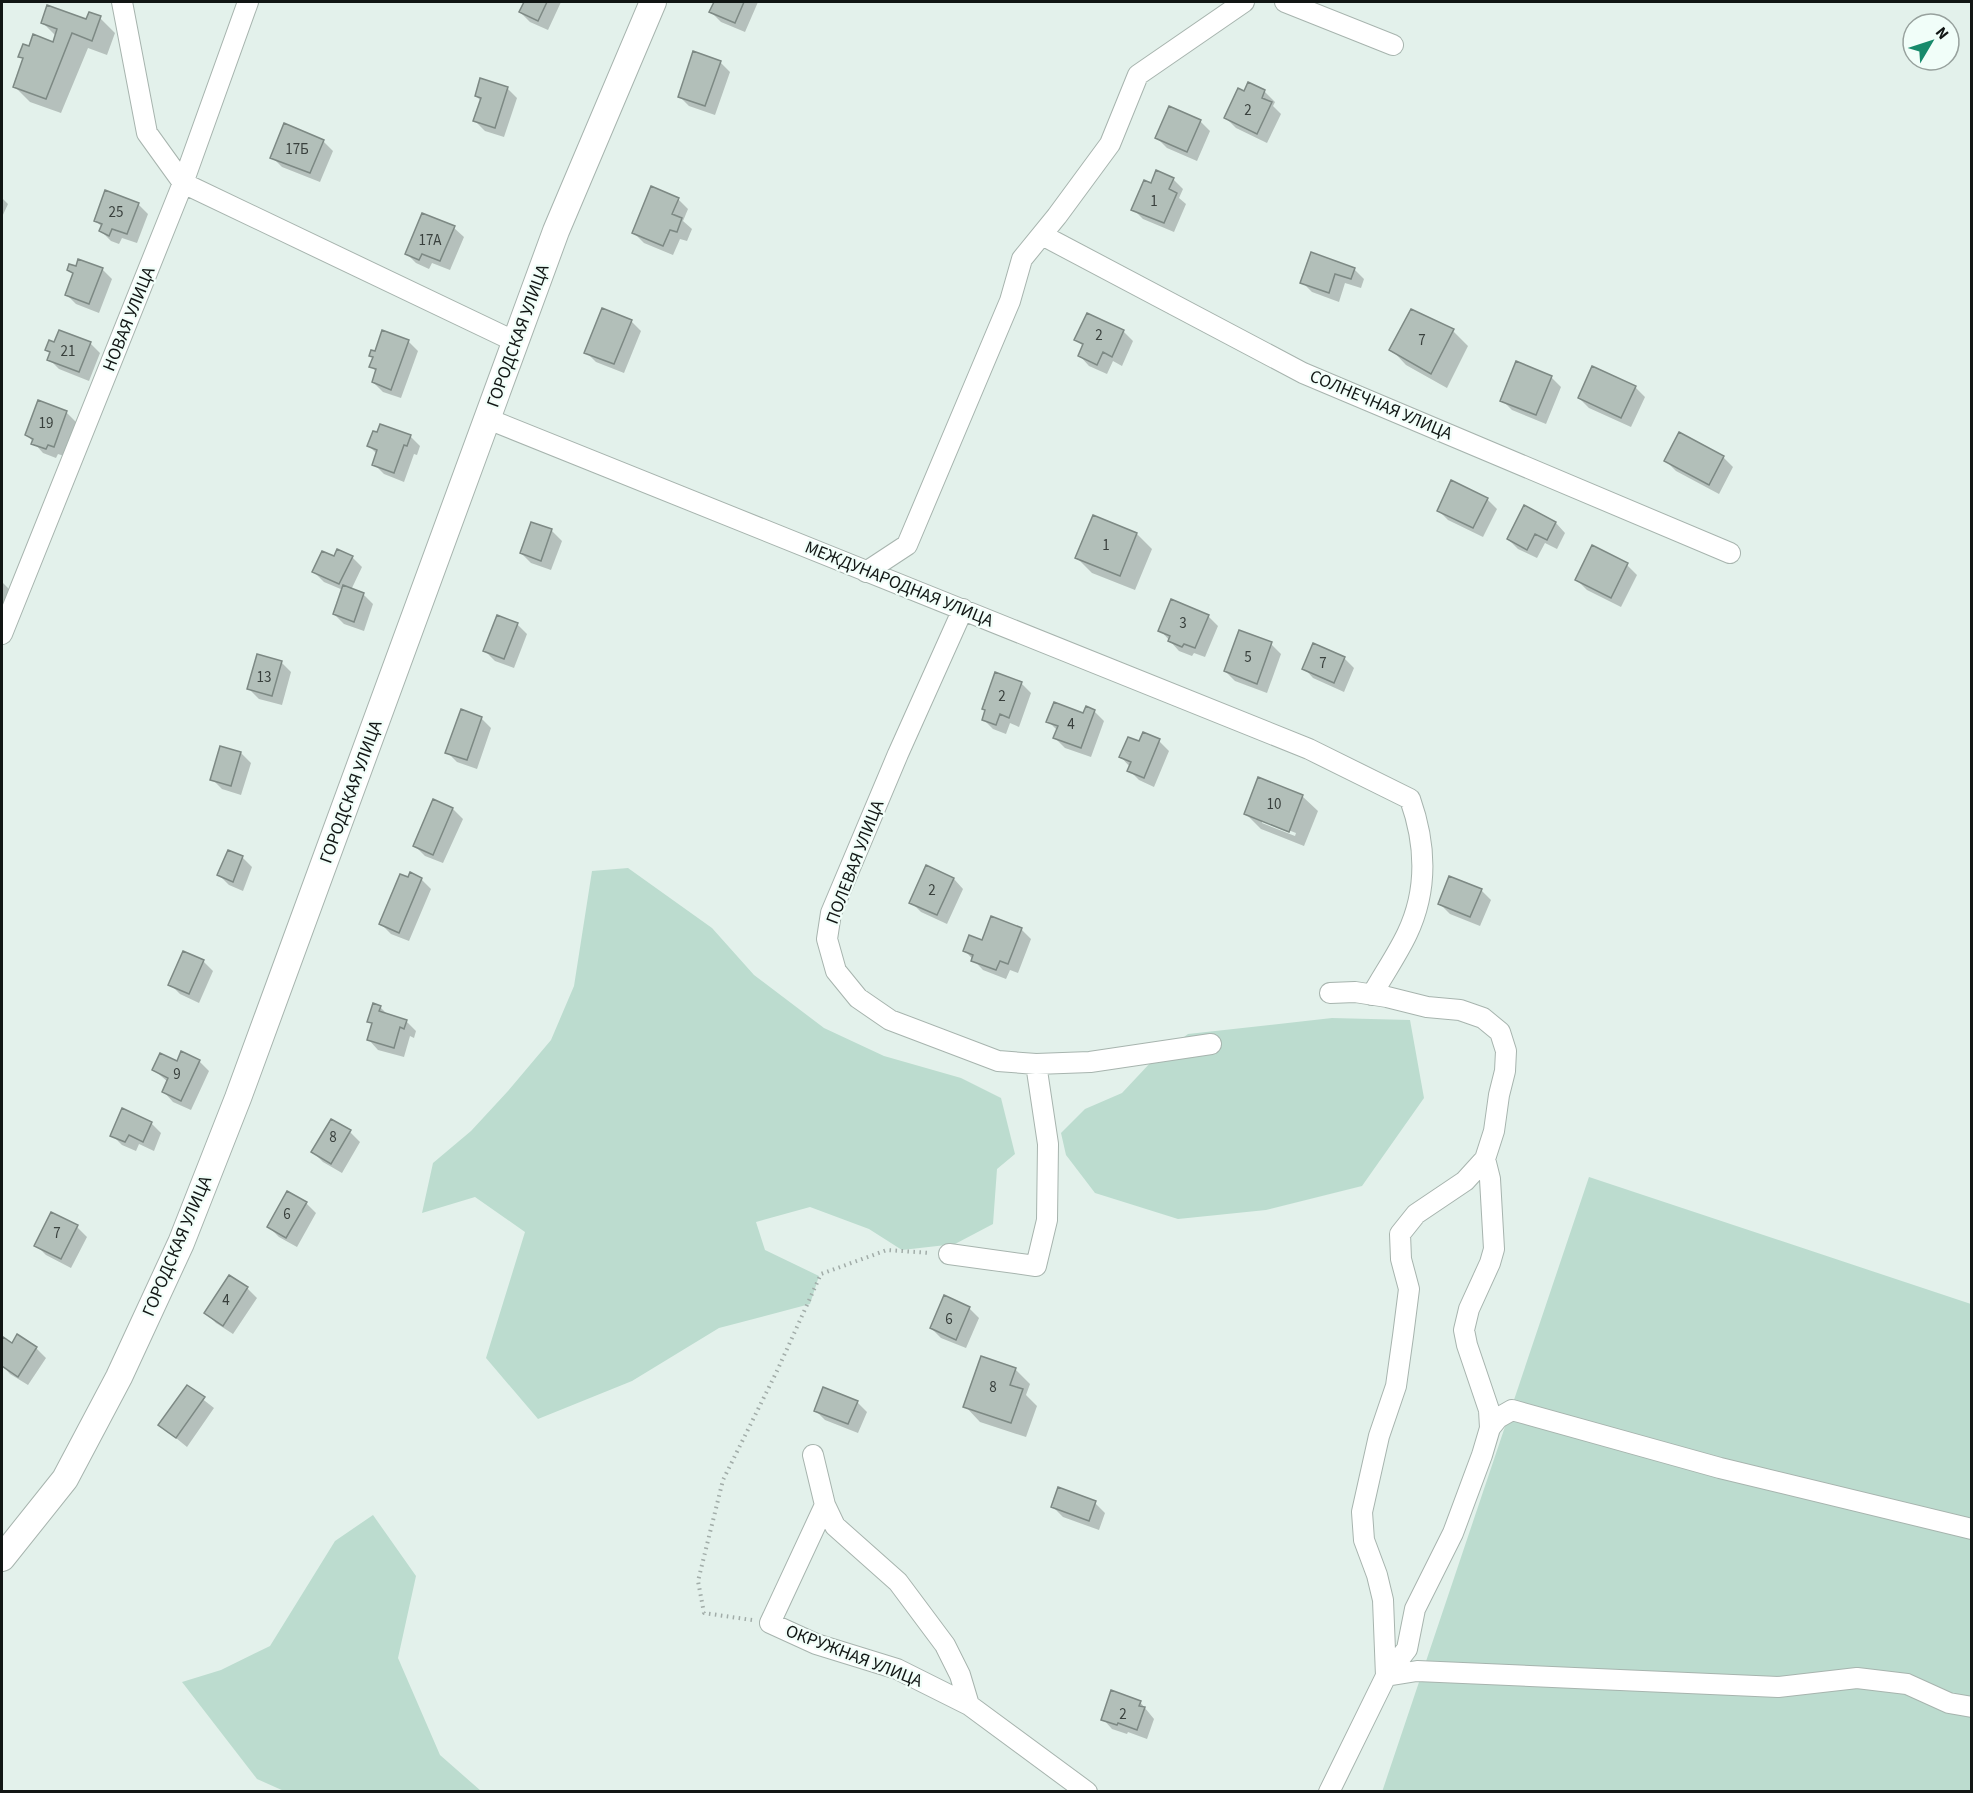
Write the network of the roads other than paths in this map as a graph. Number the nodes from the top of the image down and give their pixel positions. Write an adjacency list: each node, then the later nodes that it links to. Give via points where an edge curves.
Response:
1 (122, 2): 7 (street, via 147,133)
2 (248, 2): 7 (street, НОВАЯ УЛИЦА)
3 (653, 2): 9 (main road, ГОРОДСКАЯ УЛИЦА, via 556,231)
4 (1244, 2): 8 (street, via 1138,75 1110,144)
5 (1285, 2): 6 (street)
6 (1393, 45)
7 (183, 183): 9 (street); 14 (street, НОВАЯ УЛИЦА)
8 (1042, 235): 11 (street, СОЛНЕЧНАЯ УЛИЦА, via 1303,373); 12 (street, via 1022,259 1010,301 907,545)
9 (516, 342): 10 (main road, ГОРОДСКАЯ УЛИЦА)
10 (488, 419): 12 (street, МЕЖДУНАРОДНАЯ УЛИЦА); 25 (main road, ГОРОДСКАЯ УЛИЦА, via 181,1243 119,1377 65,1479)
11 (1730, 553)
12 (866, 572): 13 (street, МЕЖДУНАРОДНАЯ УЛИЦА)
13 (963, 609): 16 (street, МЕЖДУНАРОДНАЯ УЛИЦА, via 1309,749 1410,799 1421,841 1423,879 1419,904 1407,935); 18 (street, ПОЛЕВАЯ УЛИЦА, via 831,913 827,939 836,970 858,998 890,1020 998,1061)
14 (2, 634)
15 (1330, 993): 16 (street)
16 (1372, 995): 19 (street, via 1460,1010 1483,1018 1500,1032 1506,1051 1505,1071)
17 (1211, 1044): 18 (street, ПОЛЕВАЯ УЛИЦА, via 1090,1062)
18 (1036, 1064): 20 (street, via 1048,1144 1047,1220 1036,1266)
19 (1485, 1159): 21 (street, via 1494,1249 1468,1309 1464,1330 1489,1410); 26 (street, via 1465,1181 1416,1214 1400,1234 1401,1259 1409,1289 1403,1336 1396,1386 1379,1436 1362,1512 1364,1540 1383,1600)
20 (948, 1254)
21 (1490, 1428): 24 (street, via 1512,1410 1720,1468); 26 (street, via 1453,1533 1415,1610 1407,1649)
22 (813, 1455): 23 (street)
23 (825, 1505): 27 (street, via 835,1526 898,1582 945,1645); 27 (street, ОКРУЖНАЯ УЛИЦА, via 770,1623 816,1644 897,1669)
24 (1971, 1529)
25 (2, 1558)
26 (1386, 1676): 28 (street, via 1417,1671 1778,1687 1857,1678 1906,1684 1949,1703); 30 (street)
27 (969, 1705): 29 (street, ОКРУЖНАЯ УЛИЦА)
28 (1971, 1707)
29 (1087, 1791)
30 (1329, 1791)

